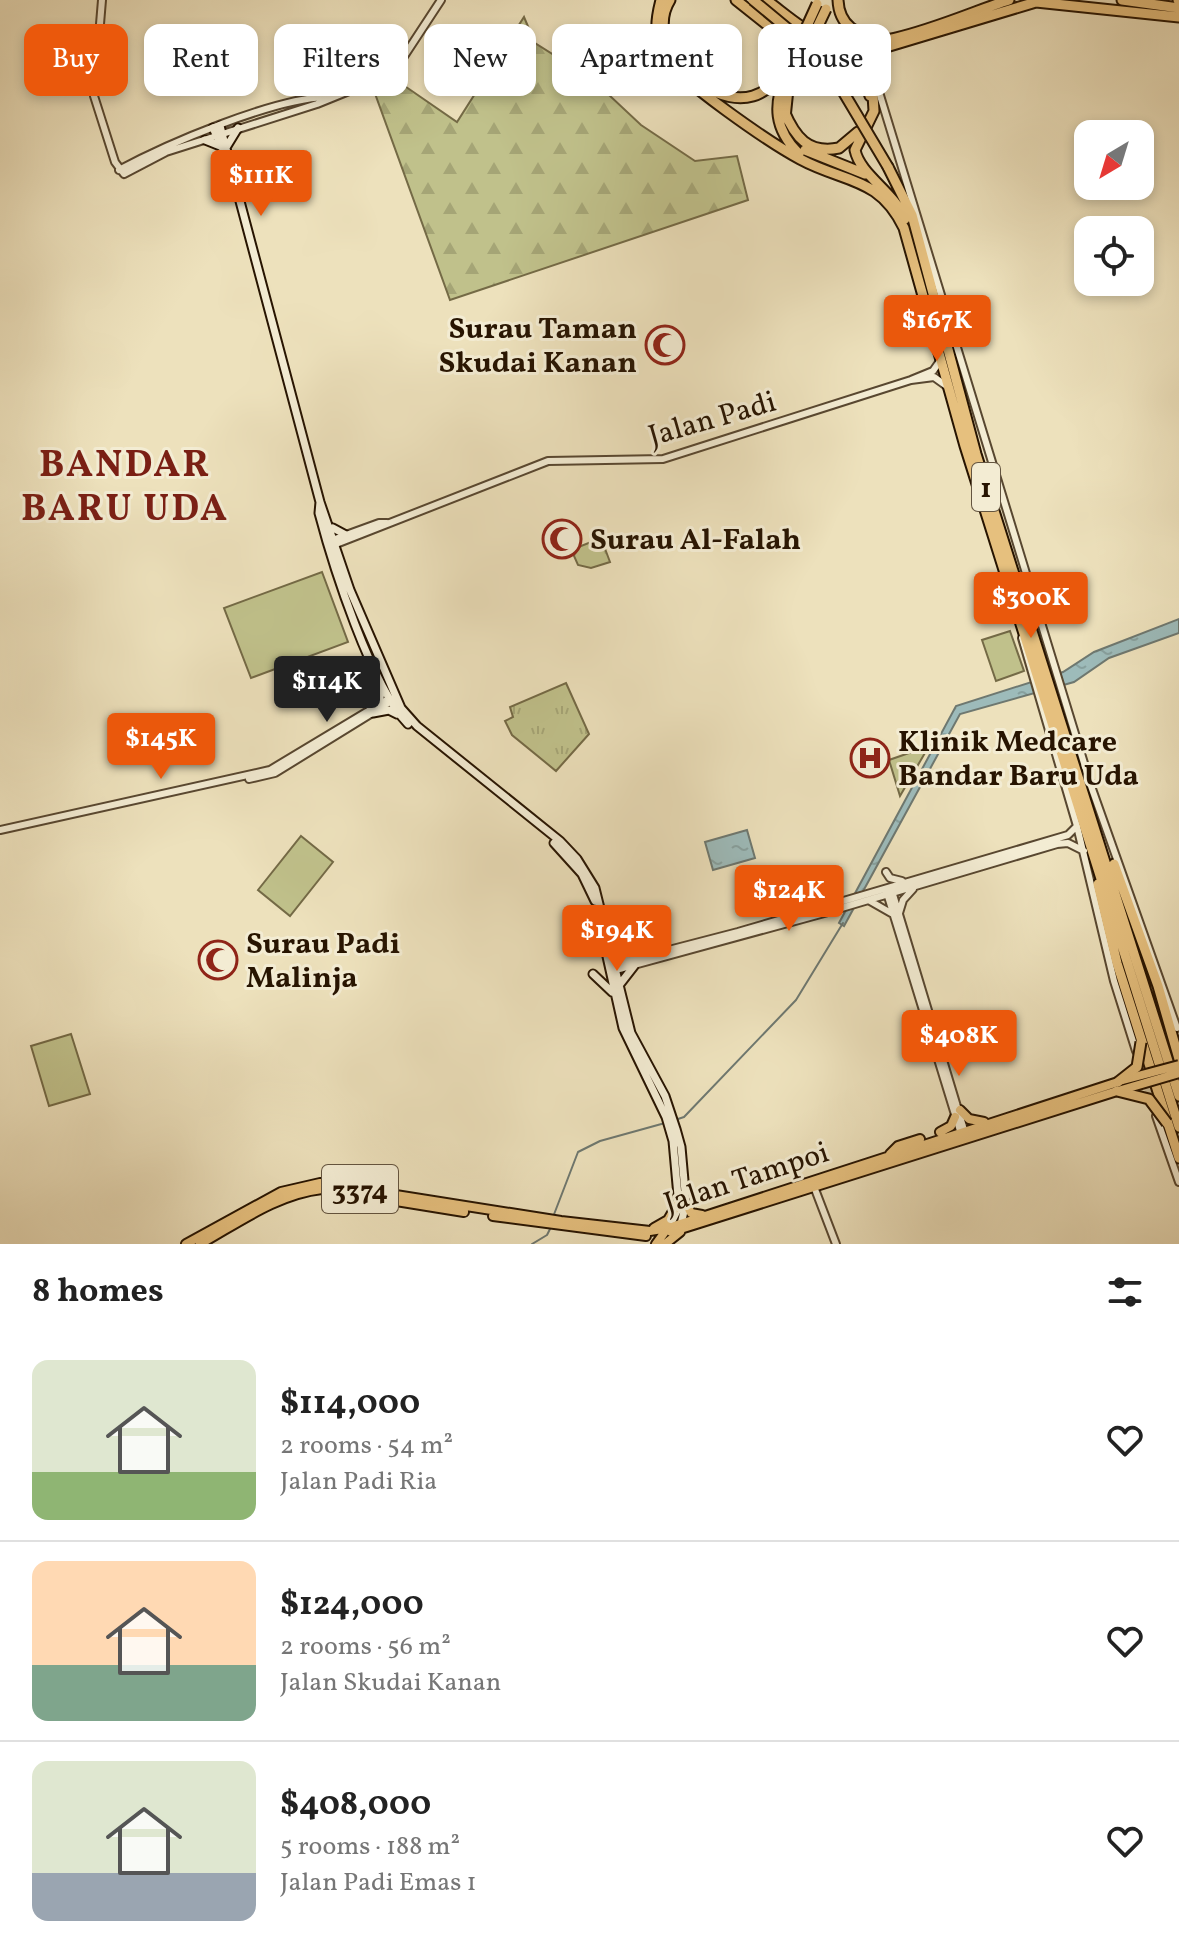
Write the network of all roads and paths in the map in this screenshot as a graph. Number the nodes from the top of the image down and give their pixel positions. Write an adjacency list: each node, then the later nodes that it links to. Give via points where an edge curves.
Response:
1 (102, 0): 32 (street, via 94,96)
2 (441, 0): 25 (street, via 397,67)
3 (661, 0): 31 (highway, 1, via 657,37 672,67)
4 (670, 0): 19 (highway, via 662,28 679,65 731,97)
5 (753, 0): 34 (highway, 1, bridge, via 823,58 912,215)
6 (768, 0): 13 (highway, via 822,37 854,44)
7 (838, 0): 13 (highway, via 847,25 866,36)
8 (1009, 0): 13 (highway)
9 (1122, 0): 12 (highway)
10 (737, 1): 15 (highway)
11 (823, 3): 16 (highway, bridge); 17 (highway, bridge)
12 (1179, 8)
13 (956, 16)
14 (1179, 20): 18 (highway, via 1036,2)
15 (766, 24)
16 (811, 24)
17 (812, 24)
18 (891, 46)
19 (758, 94)
20 (780, 96): 31 (highway, via 778,125)
21 (781, 96): 26 (highway)
22 (870, 96): 26 (highway, via 868,114 855,138 839,148 813,148 794,134)
23 (874, 96): 33 (highway, via 874,111 855,150 859,163)
24 (880, 96): 45 (street)
25 (329, 97): 27 (street); 28 (street, via 314,97)
26 (784, 111): 33 (highway, via 787,128 804,149)
27 (238, 128): 28 (street); 30 (main road)
28 (218, 131): 29 (street); 30 (main road); 32 (street, via 151,152)
29 (205, 140): 30 (main road); 32 (street)
30 (224, 147): 38 (main road)
31 (807, 162): 35 (highway, 1, via 872,187 897,215)
32 (123, 172)
33 (879, 181): 34 (highway, via 904,214)
34 (934, 301): 45 (highway, 1)
35 (940, 359): 36 (street, Jalan Padi, via 933,371); 37 (highway, 1)
36 (911, 380): 37 (street, Jalan Padi, via 930,377); 40 (street, Jalan Padi, via 663,459 548,461)
37 (948, 387): 45 (highway, 1)
38 (319, 506): 39 (main road); 42 (main road); 43 (main road)
39 (329, 523): 41 (main road); 42 (main road)
40 (387, 523): 41 (street, Jalan Padi); 42 (street, Jalan Padi)
41 (346, 535): 42 (street, Jalan Padi)
42 (334, 542): 43 (main road); 44 (main road)
43 (337, 575): 46 (main road)
44 (383, 669): 47 (main road); 50 (main road)
45 (1042, 671): 48 (highway, 1); 48 (street)
46 (382, 684): 47 (main road); 49 (main road)
47 (390, 700): 49 (street); 50 (main road)
48 (1052, 702): 51 (street); 53 (highway, 1); 54 (highway, 1); 68 (street)
49 (372, 711): 50 (main road); 52 (street, via 273,769)
50 (400, 712): 61 (main road, via 577,859 595,888); 63 (main road, via 570,858 596,905)
51 (1077, 826): 53 (street); 56 (street, via 1068,835)
52 (0, 830)
53 (1088, 848): 57 (street, via 1057,844); 69 (highway); 69 (street, via 1114,981); 81 (highway, 1)
54 (1104, 852): 67 (highway, via 1113,861); 75 (highway, 1)
55 (886, 872): 56 (street)
56 (906, 882): 58 (street)
57 (920, 885): 58 (street); 60 (street, via 906,895)
58 (889, 890): 59 (street); 60 (street); 62 (street)
59 (863, 901): 60 (street); 62 (street)
60 (896, 915): 76 (street)
61 (609, 946): 62 (main road); 63 (main road)
62 (631, 963): 63 (street); 65 (main road)
63 (612, 968): 65 (main road); 66 (main road)
64 (593, 974): 66 (main road)
65 (619, 987): 77 (main road, via 631,1033)
66 (615, 997): 77 (main road, via 627,1037)
67 (1166, 1014): 68 (highway); 70 (highway)
68 (1178, 1034)
69 (1138, 1046): 73 (highway, bridge); 74 (highway, bridge, via 1137,1067)
70 (1179, 1059)
71 (1179, 1065): 73 (main road, Jalan Tampoi / 3374, bridge)
72 (1179, 1073): 73 (main road, Jalan Tampoi / 3374, bridge)
73 (1151, 1077): 74 (main road, Jalan Tampoi / 3374, bridge); 80 (highway, bridge)
74 (1116, 1087): 79 (main road, Jalan Tampoi / 3374); 80 (highway, bridge, via 1149,1099); 82 (main road, Jalan Tampoi / 3374)
75 (1179, 1096)
76 (957, 1114): 79 (main road); 82 (street); 83 (main road, via 946,1130 898,1146)
77 (668, 1116): 87 (main road)
78 (1156, 1116): 85 (street)
79 (989, 1122): 82 (main road, Jalan Tampoi / 3374)
80 (1167, 1123): 84 (highway)
81 (1179, 1127)
82 (963, 1134): 83 (main road, Jalan Tampoi / 3374); 86 (main road, Jalan Tampoi / 3374)
83 (890, 1155): 86 (main road, Jalan Tampoi / 3374)
84 (1179, 1158)
85 (1179, 1182)
86 (813, 1184): 88 (main road, Jalan Tampoi / 3374); 91 (main road, Jalan Tampoi / 3374); 98 (street)
87 (683, 1202): 88 (main road, via 691,1213); 91 (main road); 92 (main road, via 660,1226); 94 (main road)
88 (703, 1215): 91 (main road, Jalan Tampoi / 3374)
89 (544, 1222): 90 (main road, Jalan Tampoi / 3374); 95 (main road, Jalan Tampoi / 3374, via 320,1183 281,1192); 96 (main road, Jalan Tampoi / 3374, via 322,1189 285,1197)
90 (562, 1224): 92 (main road, Jalan Tampoi / 3374); 93 (main road, Jalan Tampoi / 3374)
91 (684, 1226): 94 (main road); 94 (main road, Jalan Tampoi / 3374)
92 (622, 1228): 94 (main road, Jalan Tampoi / 3374)
93 (636, 1235): 94 (main road, Jalan Tampoi / 3374); 97 (main road)
94 (664, 1238)
95 (186, 1244)
96 (200, 1244)
97 (646, 1244)
98 (836, 1244)

